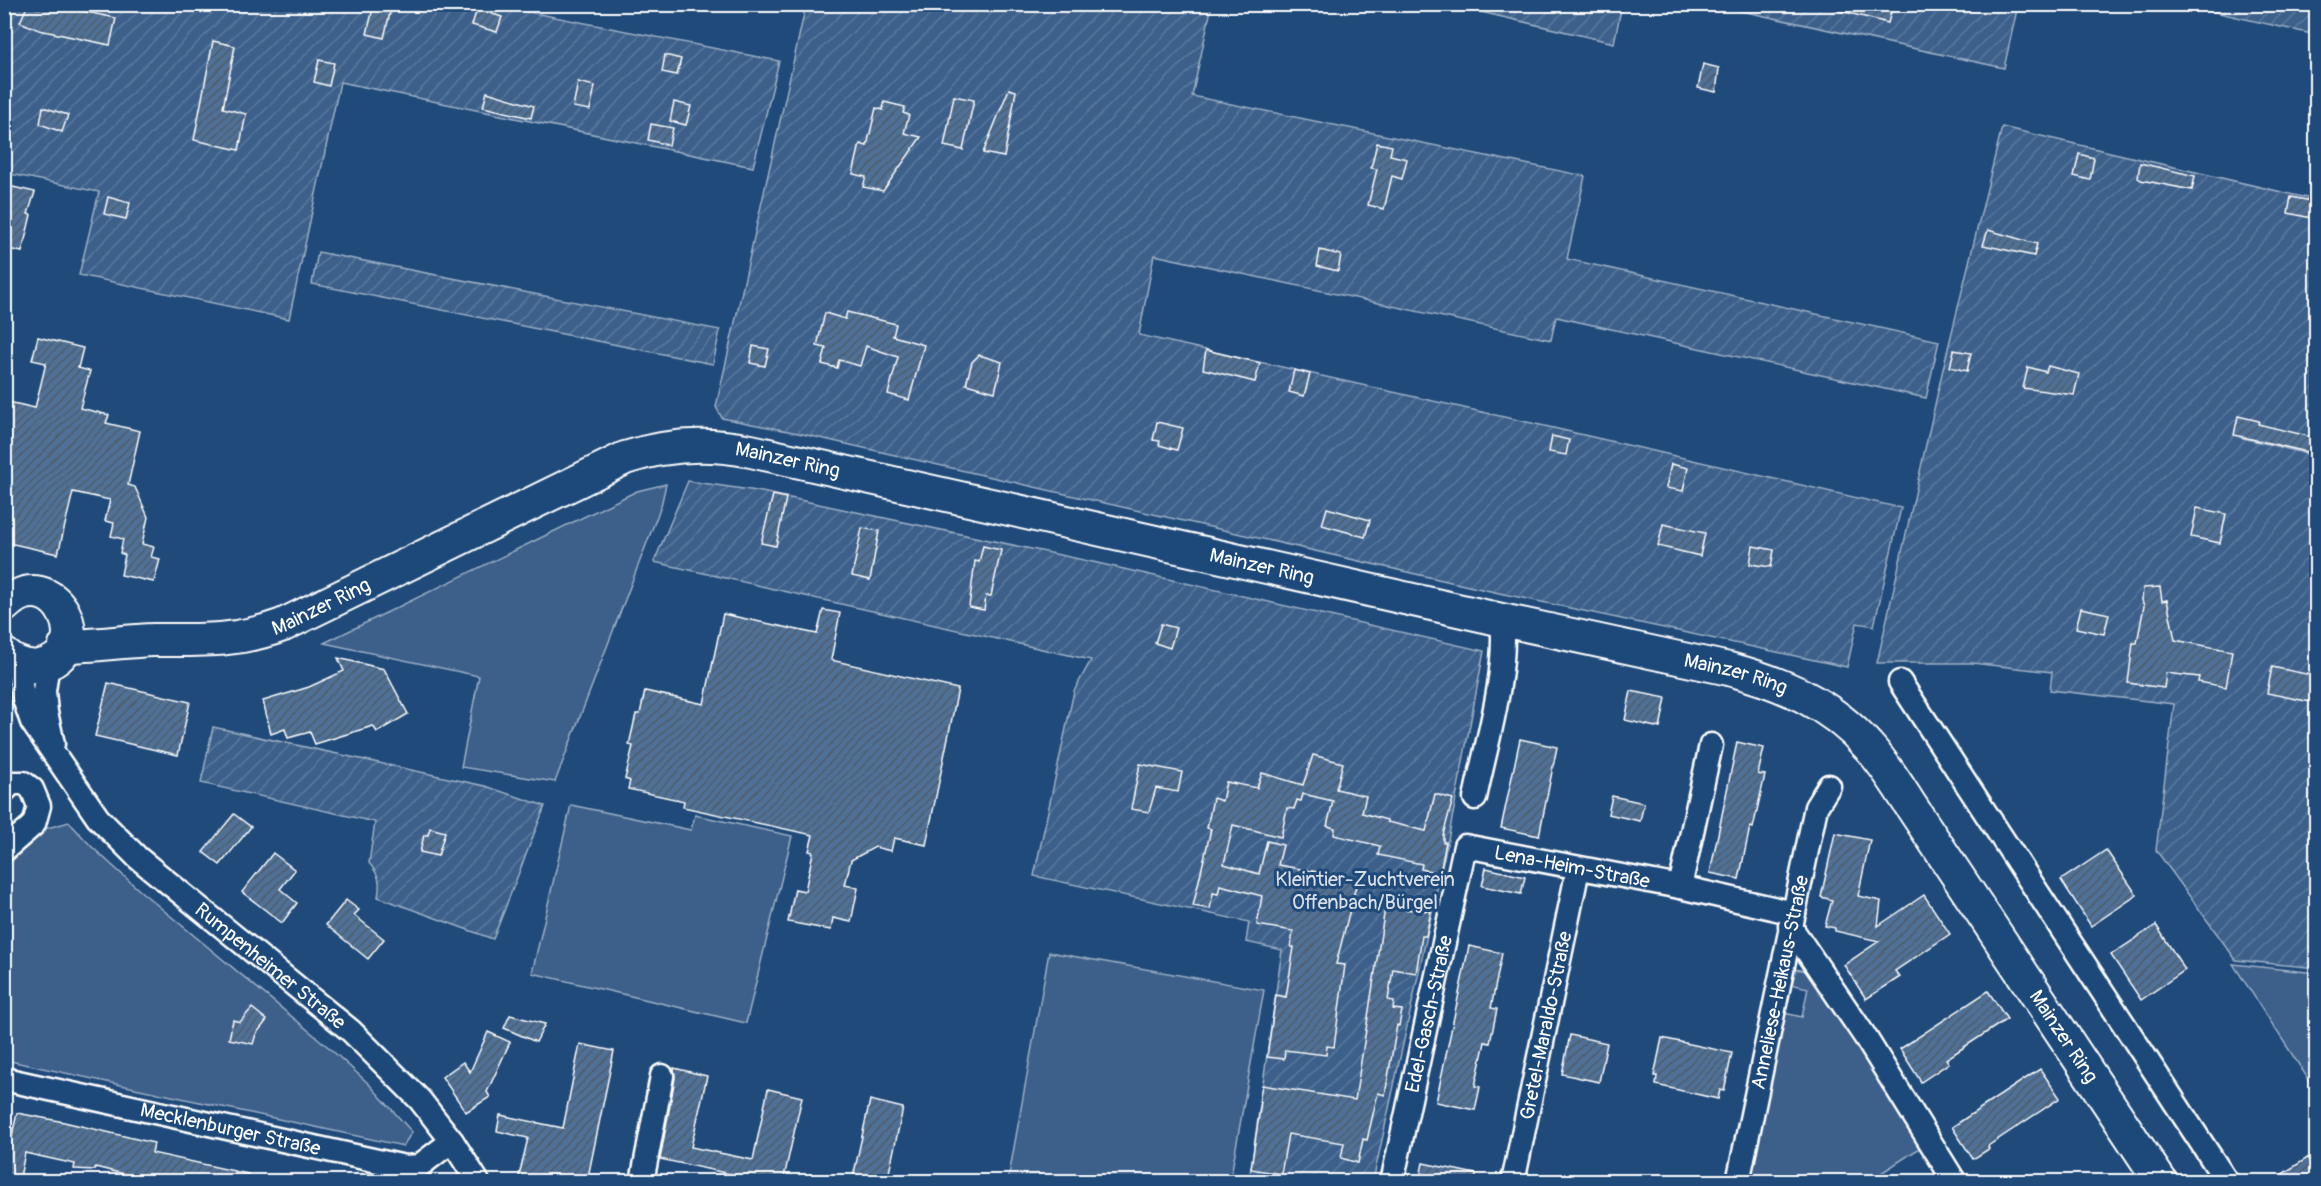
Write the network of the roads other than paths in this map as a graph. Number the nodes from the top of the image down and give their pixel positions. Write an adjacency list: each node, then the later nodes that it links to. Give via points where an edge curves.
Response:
1 (11, 593): 2 (street, via 34,592 51,597)
2 (66, 615): 4 (street, Mainzer Ring); 5 (street, Rumpenheimer Straße, via 69,634)
3 (1502, 620): 4 (street, Mainzer Ring, via 707,444 662,448 625,458 270,630 226,640); 11 (street, via 1498,686); 26 (street, Mainzer Ring, via 1763,678 1810,698 1850,727 1881,761)
4 (154, 640): 5 (street, Mainzer Ring)
5 (34, 657): 8 (street, Rumpenheimer Straße); 8 (street, Rumpenheimer Straße, via 23,696 32,722)
6 (1900, 682): 27 (street)
7 (1711, 745): 15 (street)
8 (56, 758): 19 (street, Rumpenheimer Straße, via 98,818 128,849 351,1032 420,1100)
9 (1829, 786): 16 (street, Anneliese-Heikaus-Straße, via 1816,807)
10 (4, 791): 13 (street, via 12,783 24,783 32,789 39,806 34,824)
11 (1475, 798)
12 (1465, 846): 14 (street, Lena-Heim-Straße); 22 (street, Edel-Gasch-Straße)
13 (4, 850)
14 (1578, 869): 15 (street, Lena-Heim-Straße); 23 (street, Gretel-Maraldo-Straße)
15 (1680, 887): 16 (street, Lena-Heim-Straße)
16 (1792, 919): 24 (street, Anneliese-Heikaus-Straße); 25 (street)
17 (662, 1076): 21 (street)
18 (4, 1079): 19 (street, Mecklenburger Straße, via 405,1167 419,1166)
19 (452, 1141): 20 (street, Rumpenheimer Straße)
20 (478, 1182)
21 (642, 1182)
22 (1392, 1182)
23 (1513, 1182)
24 (1738, 1182)
25 (1955, 1182)
26 (2161, 1182)
27 (2228, 1182)

